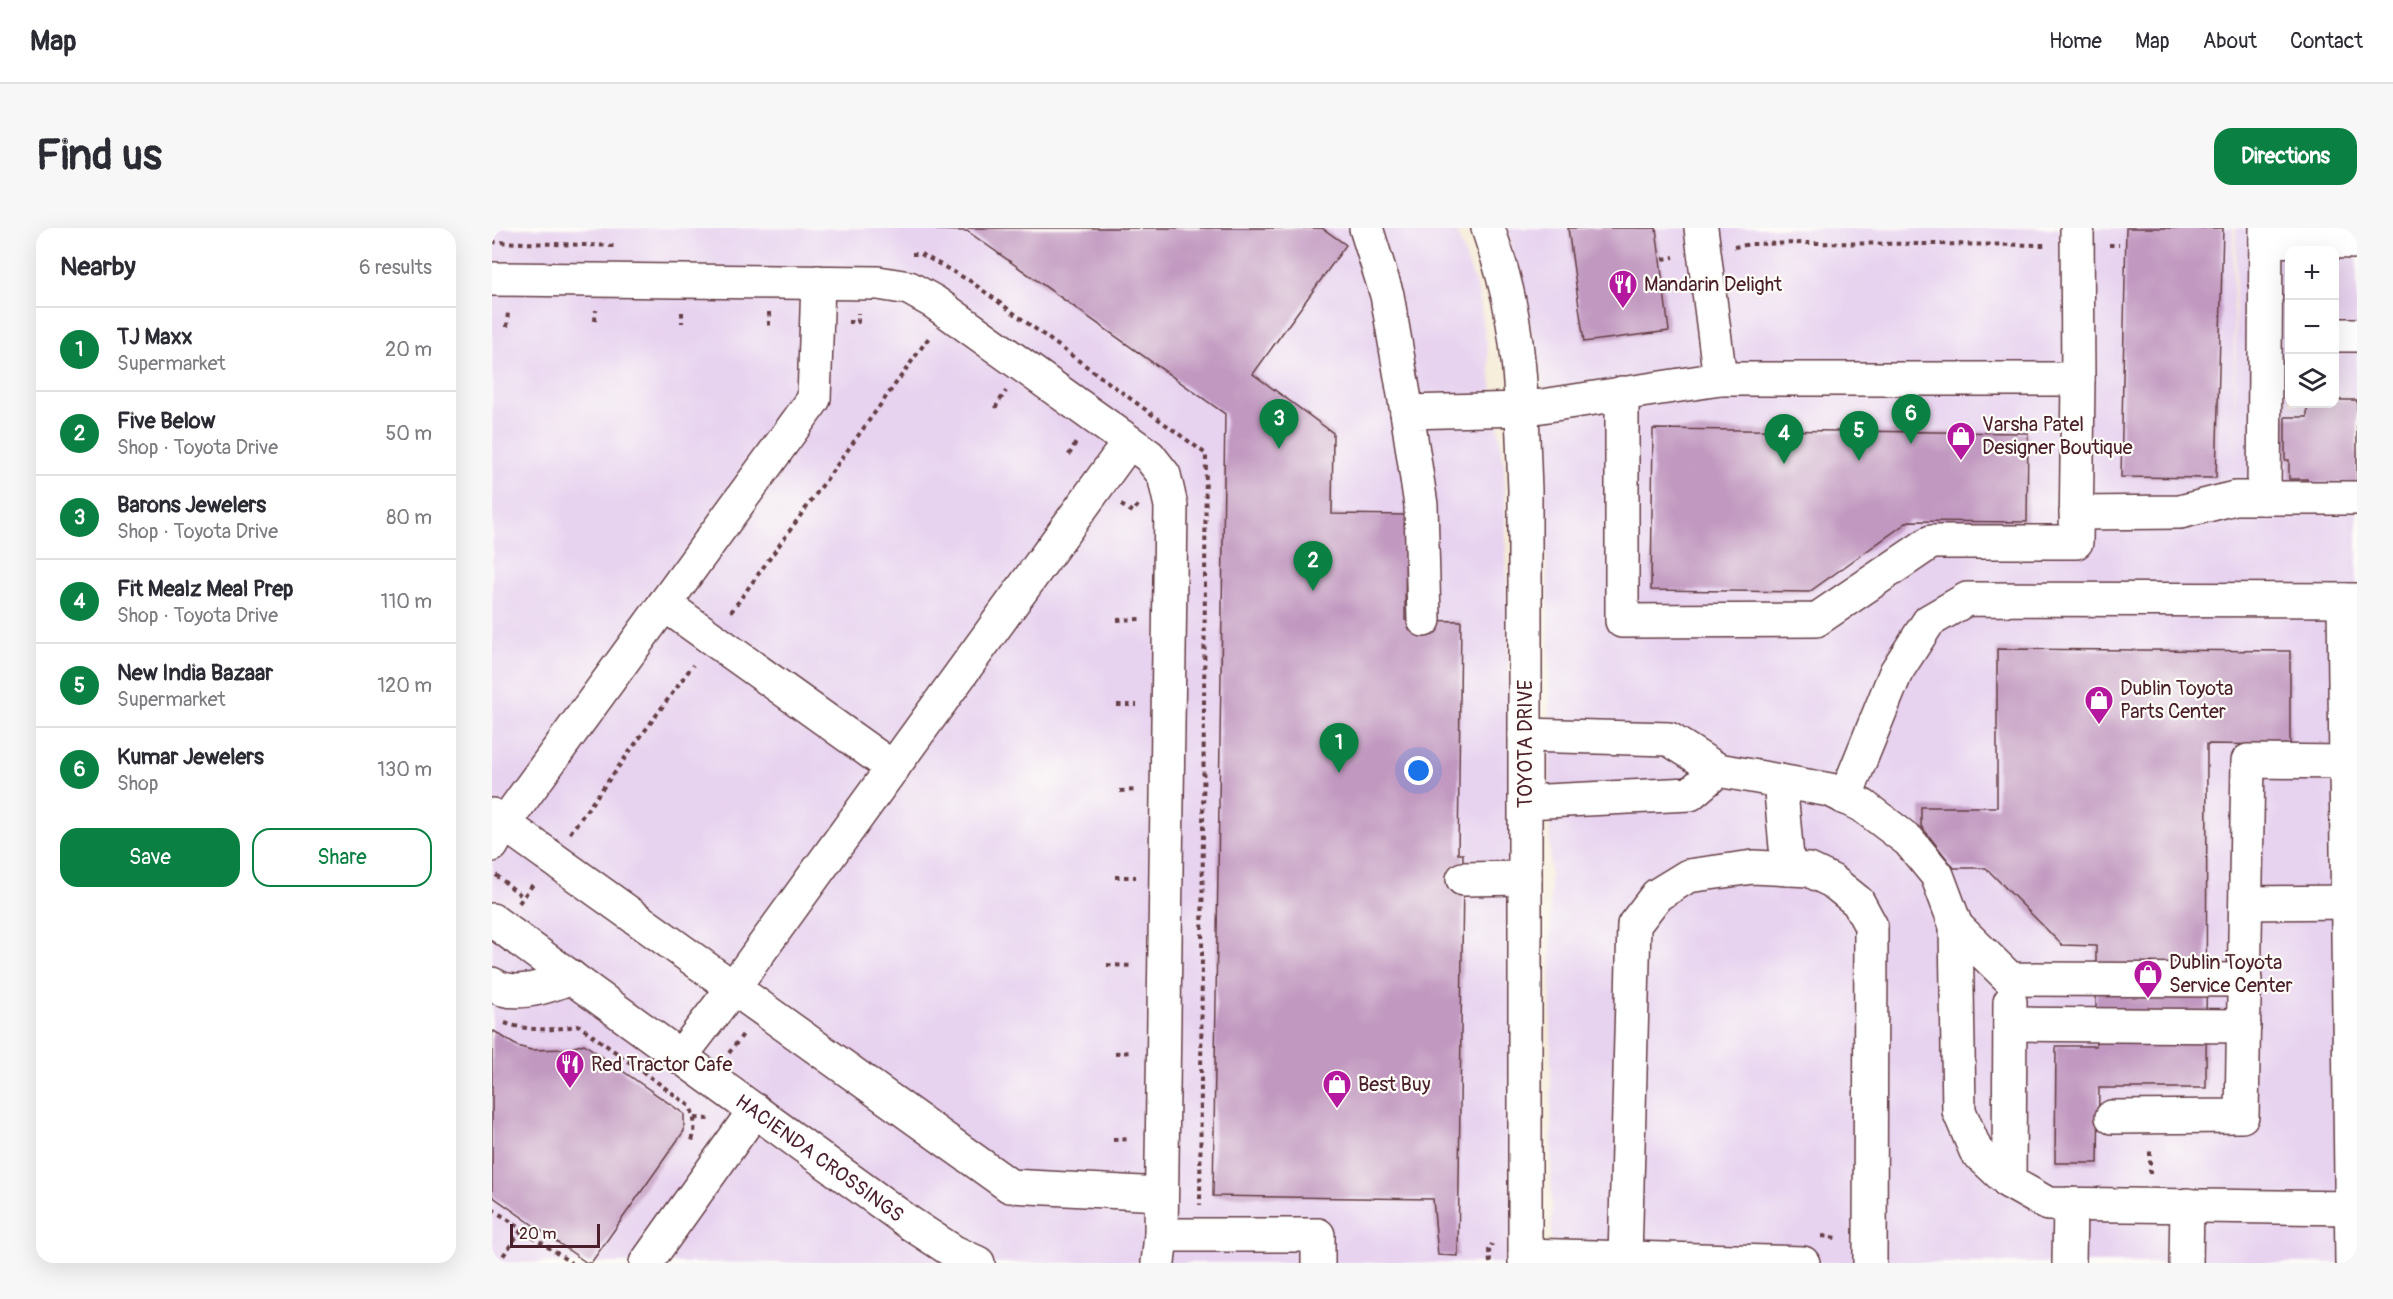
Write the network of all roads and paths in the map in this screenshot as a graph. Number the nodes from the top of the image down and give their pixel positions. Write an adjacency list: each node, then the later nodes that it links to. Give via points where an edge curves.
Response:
1 (1366, 228): 18 (street, via 1387,295)
2 (1488, 228): 17 (street, TOYOTA DRIVE, via 1504,277)
3 (2266, 234): 6 (street); 11 (street)
4 (2078, 236): 5 (path, via 1751,244); 7 (path); 15 (street)
5 (1703, 240): 8 (path); 14 (street)
6 (2357, 242)
7 (2119, 245)
8 (1663, 259)
9 (492, 279): 10 (street)
10 (818, 282): 19 (street, via 909,288); 24 (street, via 814,399)
11 (2277, 335): 20 (street)
12 (2339, 335): 13 (street)
13 (2357, 335)
14 (1720, 379): 15 (street); 16 (street)
15 (2078, 379): 22 (street)
16 (1622, 393): 17 (street); 22 (street, via 1622,621 1816,620 1931,542 2076,543)
17 (1522, 409): 18 (street); 26 (street, TOYOTA DRIVE)
18 (1407, 412): 25 (street, via 1421,505)
19 (1129, 442): 28 (street); 57 (street, via 1149,456 1164,475 1172,506)
20 (2264, 498): 21 (street); 22 (street, via 2235,498 2180,512)
21 (2357, 498)
22 (2076, 513)
23 (2350, 600): 27 (street); 31 (street, via 1967,599 1929,621 1896,672)
24 (664, 604): 28 (street); 33 (street)
25 (1424, 620)
26 (1525, 735): 29 (street, via 1669,740); 32 (street, TOYOTA DRIVE)
27 (2346, 762): 39 (street); 40 (street, via 2248,760)
28 (893, 768): 47 (street)
29 (1718, 770): 30 (street); 32 (street, via 1690,794)
30 (1780, 781): 31 (street, via 1830,790); 34 (street)
31 (1845, 798): 42 (street, via 1863,806 1909,841 1936,875)
32 (1525, 802): 36 (street, TOYOTA DRIVE)
33 (496, 828): 47 (street)
34 (1788, 869): 65 (street, via 1753,867 1688,876 1657,895 1634,926); 73 (street, via 1809,870 1832,881 1858,902 1871,926)
35 (492, 872): 38 (path)
36 (1525, 878): 37 (street); 64 (street, TOYOTA DRIVE)
37 (1463, 879)
38 (524, 897)
39 (2348, 902): 40 (street); 48 (street)
40 (2246, 903): 45 (street)
41 (492, 920): 43 (street, HACIENDA CROSSINGS)
42 (1956, 926): 44 (street); 56 (street, via 1959,1112 1976,1151)
43 (571, 977): 46 (street, via 544,988 519,990); 52 (street, HACIENDA CROSSINGS)
44 (2010, 979): 45 (street); 50 (street)
45 (2245, 980): 51 (street)
46 (492, 984)
47 (733, 988): 52 (street); 57 (street, via 1010,1186)
48 (2353, 1013): 60 (street)
49 (501, 1022): 55 (path, via 541,1029 578,1025 690,1106 695,1118)
50 (2010, 1024): 51 (street); 56 (street)
51 (2244, 1026): 54 (street, via 2242,1116)
52 (680, 1057): 53 (street, HACIENDA CROSSINGS)
53 (755, 1110): 68 (street); 69 (street, HACIENDA CROSSINGS, via 911,1224)
54 (2112, 1118)
55 (691, 1146)
56 (2009, 1182): 58 (street, via 2049,1204)
57 (1161, 1194): 63 (street)
58 (2070, 1204): 59 (street); 74 (street)
59 (2187, 1205): 60 (street); 75 (street)
60 (2352, 1208): 76 (street)
61 (492, 1209): 62 (path)
62 (522, 1229): 66 (path); 67 (path)
63 (1159, 1249): 70 (street, via 1318,1235)
64 (1525, 1259): 65 (street)
65 (1630, 1260): 71 (street)
66 (498, 1263)
67 (571, 1263)
68 (646, 1263)
69 (978, 1263)
70 (1318, 1263)
71 (1789, 1263): 72 (street)
72 (1803, 1263)
73 (1870, 1263)
74 (2069, 1263)
75 (2186, 1263)
76 (2352, 1263)

